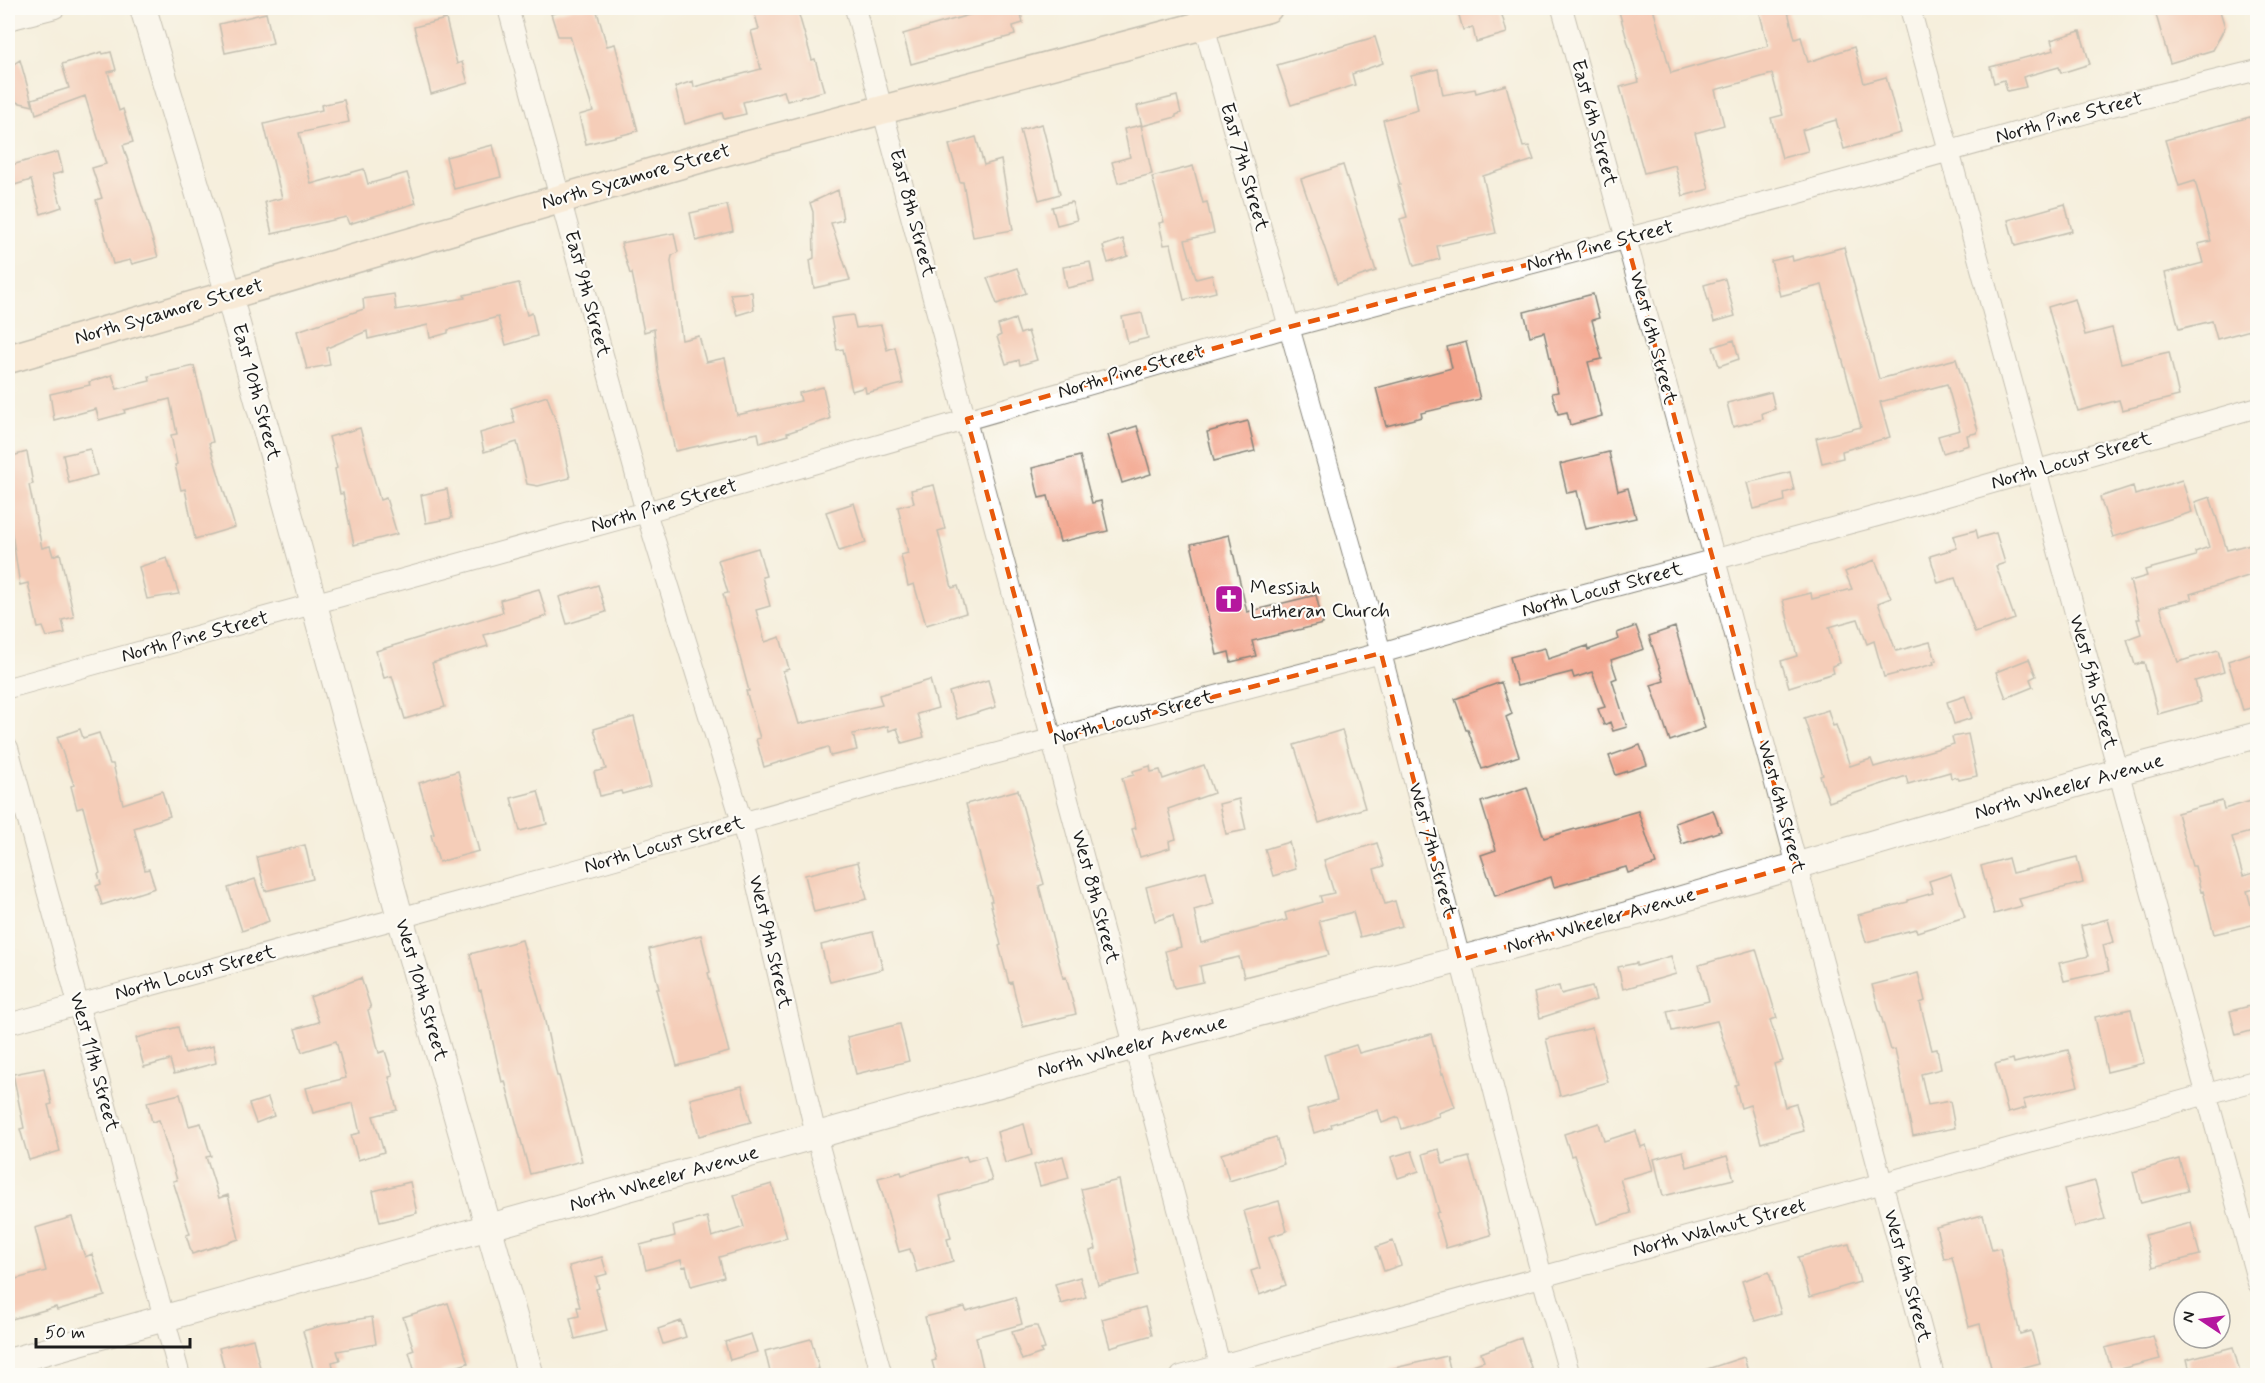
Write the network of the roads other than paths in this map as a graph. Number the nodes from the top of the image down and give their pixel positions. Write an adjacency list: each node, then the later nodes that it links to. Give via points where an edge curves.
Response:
1 (55, 8): 9 (street)
2 (143, 8): 15 (street, East 10th Street)
3 (508, 8): 13 (street, East 9th Street)
4 (855, 8): 11 (street, East 8th Street)
5 (1269, 8): 8 (main road, North Sycamore Street)
6 (1562, 8): 14 (street, East 6th Street)
7 (1910, 8): 12 (street, West 5th Street)
8 (1202, 16): 11 (main road, North Sycamore Street); 16 (street, East 7th Street)
9 (8, 21)
10 (2258, 70): 12 (street, North Pine Street)
11 (884, 109): 13 (main road, North Sycamore Street); 19 (street, East 8th Street)
12 (1948, 150): 14 (street, North Pine Street); 20 (street, West 5th Street)
13 (561, 199): 15 (main road, North Sycamore Street); 21 (street, East 9th Street)
14 (1626, 239): 16 (street, North Pine Street); 22 (street, West 6th Street)
15 (229, 295): 17 (main road, North Sycamore Street); 23 (street, East 10th Street)
16 (1289, 327): 19 (street, North Pine Street); 24 (street, West 7th Street)
17 (8, 359)
18 (2258, 406): 20 (street, North Locust Street)
19 (967, 419): 21 (street, North Pine Street); 27 (street, West 8th Street)
20 (2036, 471): 22 (street, North Locust Street); 29 (street, West 5th Street)
21 (646, 512): 23 (street, North Pine Street); 30 (street, West 9th Street)
22 (1715, 560): 24 (street, North Locust Street); 31 (street, West 6th Street)
23 (314, 604): 25 (street, North Pine Street); 32 (street, West 10th Street)
24 (1381, 653): 27 (street, North Locust Street); 33 (street, West 7th Street)
25 (8, 688)
26 (2258, 735): 29 (street, North Wheeler Avenue)
27 (1053, 739): 30 (street, North Locust Street); 36 (street, West 8th Street)
28 (8, 748): 34 (street, West 11th Street)
29 (2117, 772): 31 (street, North Wheeler Avenue); 38 (street, West 5th Street)
30 (742, 822): 32 (street, North Locust Street); 39 (street, West 9th Street)
31 (1797, 865): 33 (street, North Wheeler Avenue); 40 (street, West 6th Street)
32 (400, 917): 34 (street, North Locust Street); 41 (street, West 10th Street)
33 (1460, 960): 36 (street, North Wheeler Avenue); 42 (street, West 7th Street)
34 (78, 1005): 35 (street, North Locust Street); 44 (street, West 11th Street)
35 (8, 1024)
36 (1135, 1046): 39 (street, North Wheeler Avenue); 46 (street, West 8th Street)
37 (2258, 1080): 38 (street, North Walnut Street)
38 (2205, 1095): 40 (street, North Walnut Street); 43 (street, West 5th Street)
39 (816, 1135): 41 (street, North Wheeler Avenue); 49 (street, West 9th Street)
40 (1881, 1183): 42 (street, North Walnut Street); 52 (street, West 6th Street)
41 (489, 1228): 44 (street, North Wheeler Avenue); 48 (street, West 10th Street)
42 (1542, 1276): 46 (street, North Walnut Street); 51 (street, West 7th Street)
43 (2258, 1283)
44 (164, 1320): 45 (street, North Wheeler Avenue); 47 (street, West 11th Street)
45 (8, 1362)
46 (1222, 1370): 50 (street, North Walnut Street)
47 (180, 1376)
48 (531, 1376)
49 (882, 1376)
50 (1181, 1376)
51 (1570, 1376)
52 (1934, 1376)

